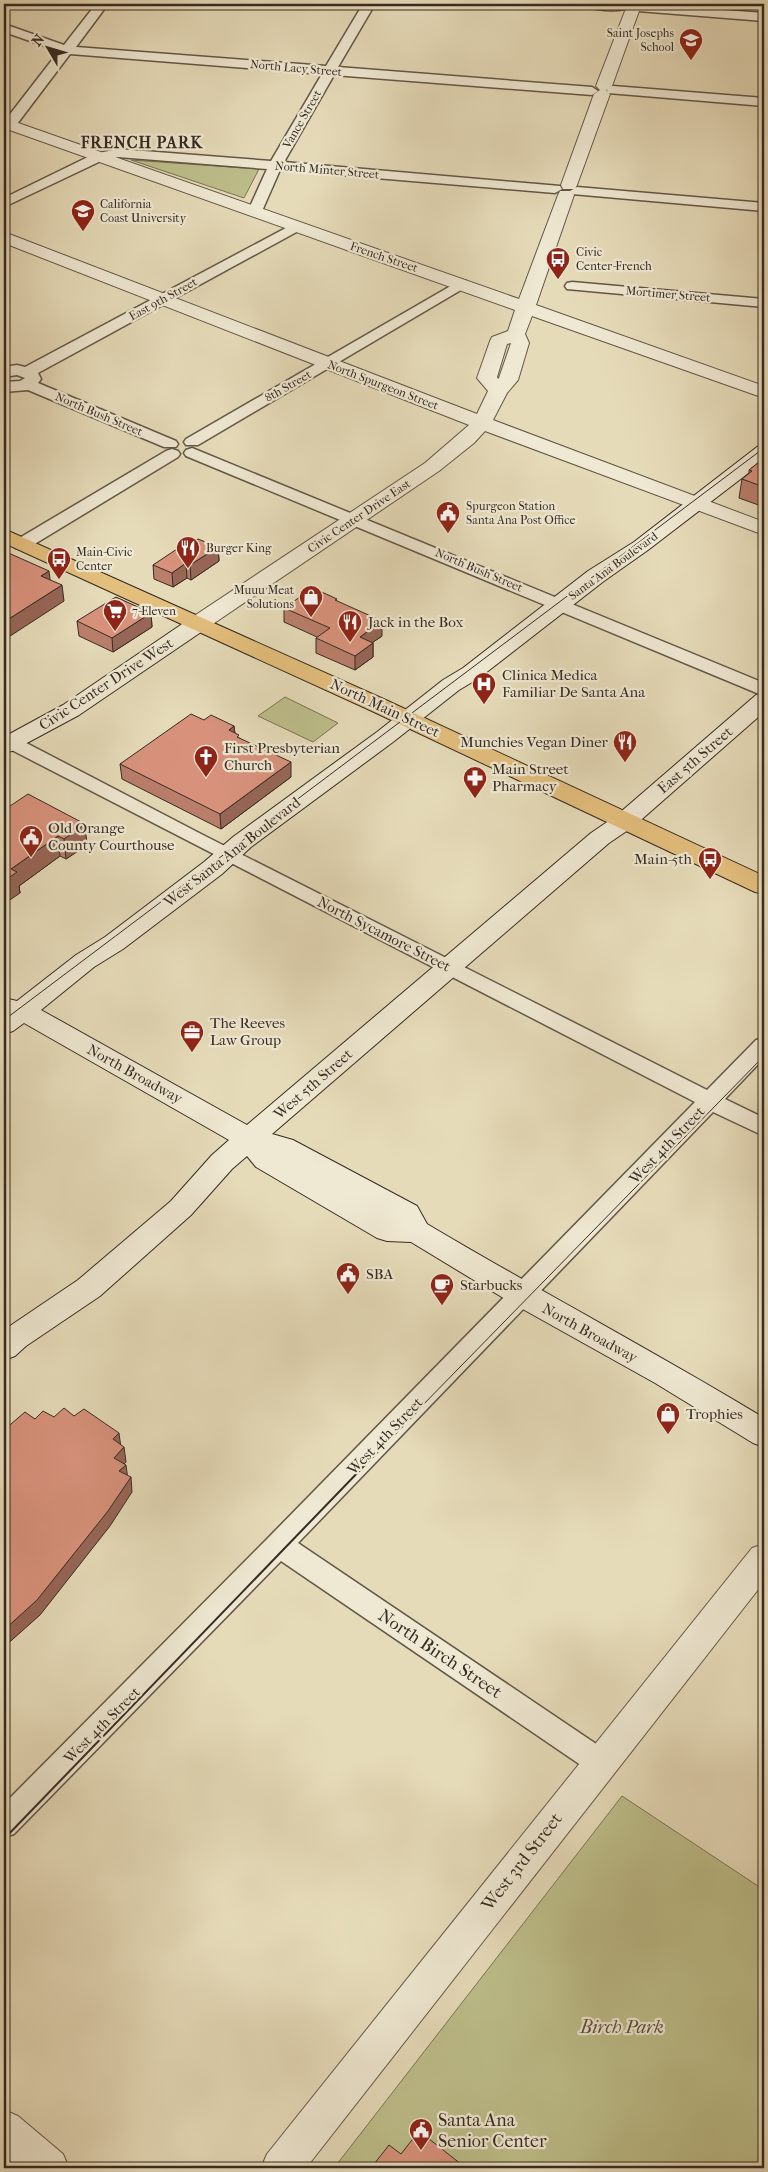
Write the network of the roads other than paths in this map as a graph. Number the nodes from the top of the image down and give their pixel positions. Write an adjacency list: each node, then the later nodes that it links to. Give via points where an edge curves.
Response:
1 (102, 4): 7 (street)
2 (369, 4): 8 (street, Vance Street)
3 (588, 4): 4 (street)
4 (632, 7): 5 (street); 9 (street, Civic Center Drive East)
5 (764, 17)
6 (4, 28): 7 (street, North Lacy Street)
7 (68, 50): 8 (street, North Lacy Street); 11 (street)
8 (330, 70): 9 (street, North Lacy Street); 13 (street, Vance Street)
9 (603, 90): 10 (street, North Lacy Street); 14 (street, Civic Center Drive East)
10 (764, 102)
11 (6, 124): 12 (street, French Street)
12 (99, 157): 13 (street, North Minter Street, via 118,153 139,154); 15 (street, North Minter Street); 17 (street, French Street)
13 (275, 166): 14 (street, North Minter Street); 17 (street, Vance Street)
14 (567, 190): 16 (street, North Minter Street); 24 (street, Civic Center Drive East)
15 (4, 203)
16 (764, 207)
17 (255, 211): 18 (street, French Street)
18 (297, 226): 20 (street, French Street); 22 (street, East 9th Street)
19 (4, 237): 22 (street, North Spurgeon Street)
20 (461, 284): 24 (street, French Street); 25 (street, 8th Street)
21 (572, 286): 23 (street, Mortimer Street)
22 (164, 299): 25 (street, North Spurgeon Street); 27 (street, East 9th Street)
23 (764, 303)
24 (525, 307): 29 (street, French Street); 30 (street, Civic Center Drive East, via 516,334 520,343 508,380 498,391)
25 (328, 363): 30 (street, North Spurgeon Street); 31 (street, 8th Street)
26 (4, 372): 27 (street, via 18,370)
27 (28, 378): 28 (street, via 13,388); 32 (street, North Bush Street)
28 (4, 387)
29 (764, 392)
30 (482, 423): 34 (street, North Spurgeon Street); 35 (street, Civic Center Drive East, via 432,467)
31 (192, 448): 32 (street, via 178,441); 35 (street, North Bush Street)
32 (171, 449): 37 (street)
33 (764, 450): 34 (street, Santa Ana Boulevard)
34 (696, 503): 36 (street, North Spurgeon Street); 38 (street, Santa Ana Boulevard)
35 (355, 519): 38 (street, North Bush Street); 39 (street, Civic Center Drive East)
36 (764, 529)
37 (13, 539): 39 (main road, North Main Street)
38 (560, 605): 40 (street, Santa Ana Boulevard); 41 (street, North Bush Street)
39 (200, 623): 43 (main road, North Main Street); 44 (street, Civic Center Drive West, via 70,710)
40 (460, 679): 43 (street, West Santa Ana Boulevard)
41 (764, 690)
42 (764, 700): 45 (street, East 5th Street)
43 (408, 719): 45 (main road, North Main Street); 46 (street, West Santa Ana Boulevard)
44 (5, 742): 46 (street, North Sycamore Street)
45 (625, 821): 47 (main road, North Main Street); 48 (street, West 5th Street, via 600,838)
46 (228, 855): 48 (street, North Sycamore Street); 50 (street, West Santa Ana Boulevard, via 114,943)
47 (764, 886)
48 (448, 967): 52 (street, North Sycamore Street); 54 (street, West 5th Street)
49 (4, 987): 50 (street, North Broadway)
50 (10, 1014): 54 (street, North Broadway)
51 (764, 1045): 52 (street, West 4th Street)
52 (710, 1100): 53 (street, North Sycamore Street); 55 (street, West 4th Street)
53 (764, 1128)
54 (249, 1139): 55 (street, North Broadway, via 282,1147 407,1214 416,1231); 56 (street, West 5th Street, via 222,1162 181,1208 89,1288)
55 (521, 1294): 57 (street, North Broadway, via 666,1374); 58 (street, West 4th Street)
56 (4, 1348)
57 (764, 1434)
58 (279, 1545): 60 (street, North Birch Street); 61 (street, West 4th Street)
59 (764, 1558): 60 (street, West 3rd Street)
60 (601, 1763): 64 (street, West 3rd Street)
61 (4, 1824)
62 (4, 2130): 63 (street)
63 (49, 2168)
64 (281, 2168)

